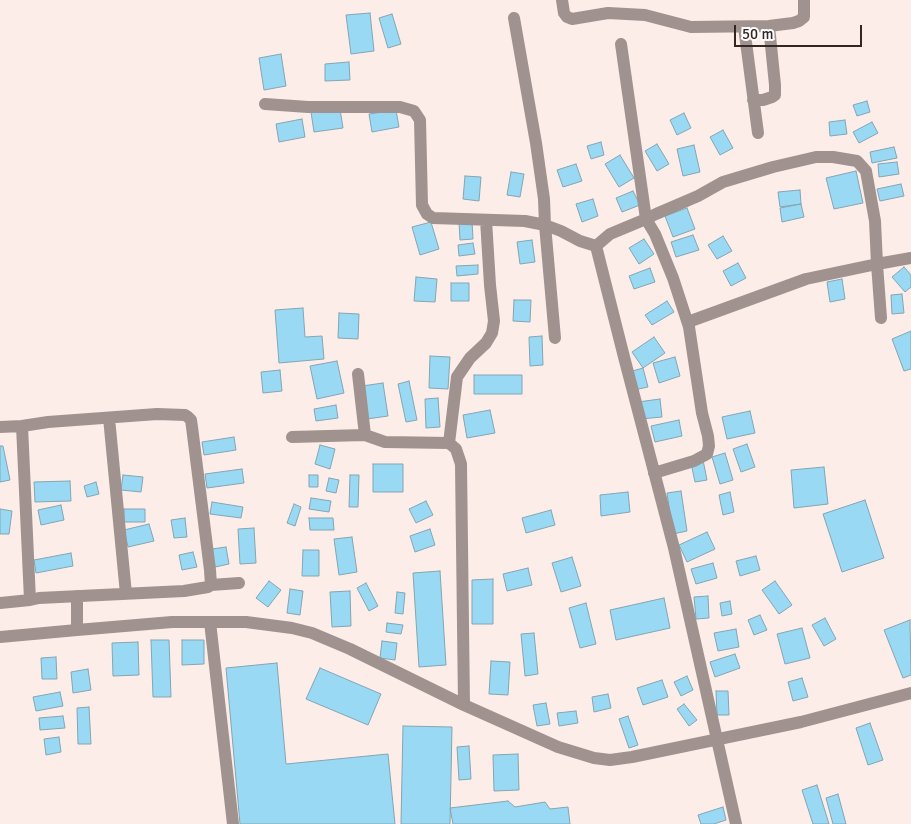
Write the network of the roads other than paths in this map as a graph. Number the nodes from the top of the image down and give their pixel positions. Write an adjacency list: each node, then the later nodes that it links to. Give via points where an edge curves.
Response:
1 (562, 0): 5 (street, via 564,13 572,19 608,13 645,15 691,27)
2 (804, 0): 4 (street, via 804,16 800,21)
3 (514, 18): 12 (street, via 536,143)
4 (769, 26): 5 (street); 7 (street, via 775,95)
5 (744, 27): 7 (street)
6 (621, 44): 10 (street)
7 (753, 100): 9 (street)
8 (265, 104): 11 (street, via 400,107 414,111 420,120 424,210 433,218)
9 (758, 133)
10 (646, 219): 13 (street, via 610,234); 15 (street, via 723,182 816,157 857,161 866,171 875,221); 17 (street, via 673,278)
11 (486, 220): 12 (street); 25 (street, via 494,321 486,343 457,377)
12 (545, 224): 13 (street); 18 (street)
13 (596, 246): 26 (street)
14 (911, 258): 15 (street)
15 (877, 264): 16 (street); 17 (street, via 806,279)
16 (881, 318)
17 (688, 322): 26 (street, via 709,446 707,454 694,461)
18 (555, 338)
19 (358, 374): 23 (street)
20 (109, 418): 21 (street); 28 (street, via 157,414 185,415 190,420); 29 (street)
21 (22, 426): 22 (street); 30 (street)
22 (0, 427)
23 (365, 435): 24 (street); 25 (street, via 385,442)
24 (292, 437)
25 (449, 443): 37 (street, via 456,449 461,464)
26 (654, 473): 38 (street)
27 (239, 583): 28 (street)
28 (211, 585): 29 (street, via 184,591)
29 (126, 594): 32 (street)
30 (30, 600): 31 (street); 32 (street, via 39,598)
31 (0, 603)
32 (77, 603): 34 (street)
33 (210, 622): 34 (street); 37 (street, via 246,622 312,633); 39 (street)
34 (77, 629): 35 (street)
35 (0, 638)
36 (911, 693): 38 (street, via 801,722)
37 (464, 705): 38 (street, via 558,748 594,758 632,757)
38 (717, 739): 40 (street)
39 (234, 824)
40 (736, 824)

